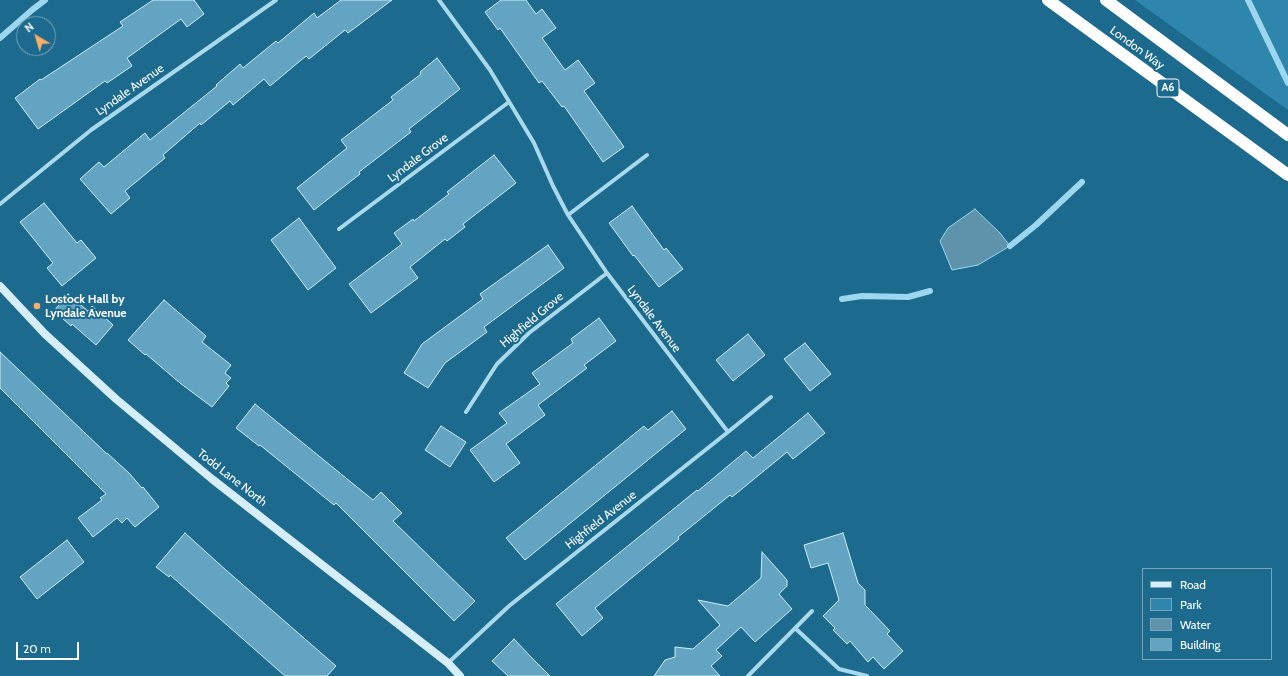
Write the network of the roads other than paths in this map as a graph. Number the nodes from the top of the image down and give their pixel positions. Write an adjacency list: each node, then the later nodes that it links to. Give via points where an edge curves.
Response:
1 (276, 0): 9 (street, Lyndale Avenue, via 91,130)
2 (439, 0): 5 (street, Lyndale Avenue, via 490,70)
3 (1048, 0): 8 (highway, London Way / A6)
4 (1106, 0): 6 (highway, London Way)
5 (509, 102): 10 (street, Lyndale Avenue, via 534,143); 11 (street, Lyndale Grove)
6 (1288, 135)
7 (648, 156): 10 (street)
8 (1288, 175)
9 (0, 204)
10 (568, 215): 12 (street, Lyndale Avenue)
11 (339, 229)
12 (607, 273): 15 (street, Highfield Grove, via 529,333 497,364); 16 (street, Lyndale Avenue)
13 (0, 286): 19 (street, Todd Lane North, via 45,334 116,399 212,479)
14 (771, 397): 16 (street, Highfield Avenue)
15 (466, 412)
16 (728, 432): 19 (street, Highfield Avenue, via 509,606)
17 (812, 611): 18 (street)
18 (795, 628): 21 (street); 22 (street, via 839,669)
19 (448, 663): 20 (street, Todd Lane North)
20 (460, 676)
21 (748, 676)
22 (867, 676)

